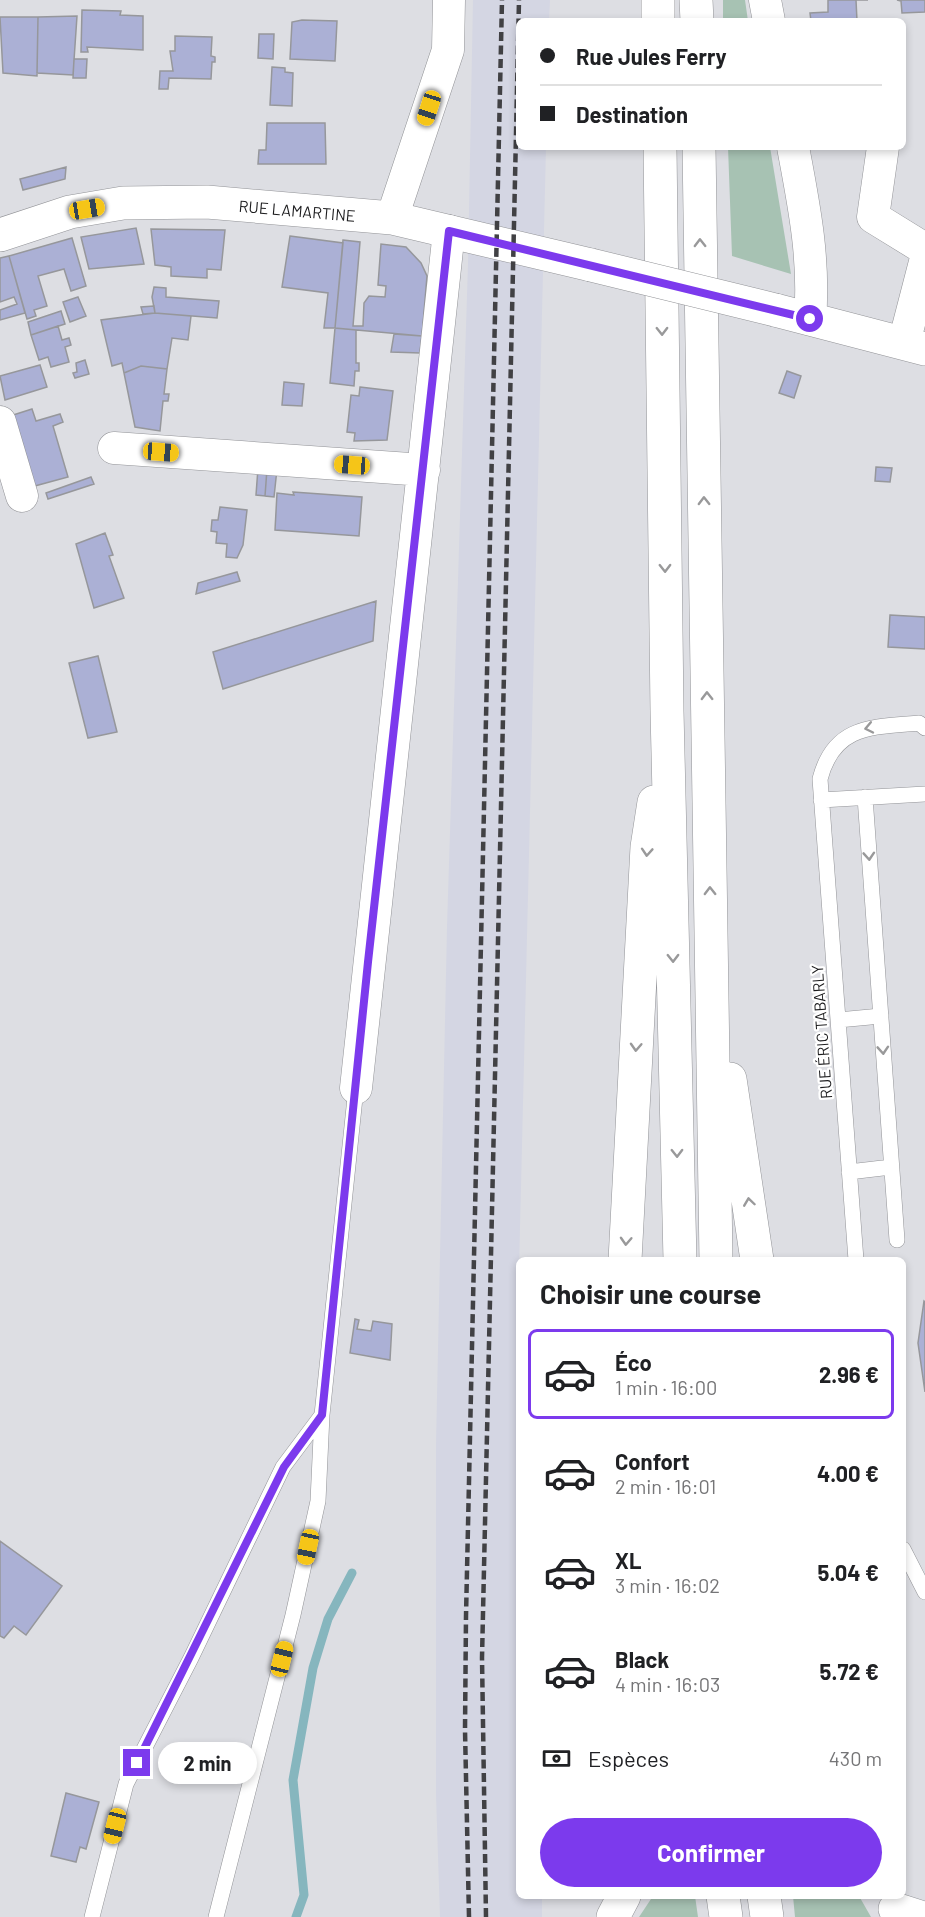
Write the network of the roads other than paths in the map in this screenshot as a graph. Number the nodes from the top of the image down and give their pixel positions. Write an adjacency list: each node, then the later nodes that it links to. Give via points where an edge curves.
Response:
1 (449, 0): 12 (street, via 448,50)
2 (658, 0): 5 (main road)
3 (696, 0): 6 (main road)
4 (765, 0): 7 (street)
5 (658, 18)
6 (697, 18)
7 (768, 18)
8 (660, 150): 23 (main road, one-way to 23)
9 (699, 150): 28 (main road, one-way to 9)
10 (794, 150): 17 (street, via 809,235 813,286)
11 (883, 150): 15 (street, via 873,217)
12 (392, 218): 13 (main road, RUE LAMARTINE); 14 (main road, RUE LAMARTINE, via 207,202 123,203 70,212)
13 (449, 231): 17 (main road, RUE LAMARTINE, bridge); 21 (street)
14 (0, 235)
15 (925, 249)
16 (925, 262): 18 (street)
17 (810, 319): 18 (main road, RUE LAMARTINE)
18 (914, 346)
19 (0, 422): 22 (street)
20 (114, 448): 21 (street)
21 (424, 470): 31 (street)
22 (22, 496)
23 (667, 711): 35 (main road, one-way to 35, via 647,847); 36 (main road, one-way to 36)
24 (925, 728): 27 (lane, RUE ÉRIC TABARLY, one-way to 27, via 919,723 866,727 848,735 825,758)
25 (925, 794): 26 (lane)
26 (865, 797): 27 (lane); 29 (lane, one-way to 29)
27 (821, 800): 30 (lane, RUE ÉRIC TABARLY)
28 (711, 950): 37 (main road); 38 (main road, one-way to 28)
29 (881, 1016): 30 (lane); 32 (lane, one-way to 32)
30 (838, 1020): 33 (lane, RUE ÉRIC TABARLY)
31 (356, 1088): 40 (lane)
32 (891, 1167): 33 (lane); 34 (lane)
33 (849, 1172): 39 (lane, RUE ÉRIC TABARLY)
34 (897, 1240)
35 (625, 1257)
36 (680, 1257)
37 (716, 1257)
38 (757, 1257)
39 (856, 1257)
40 (322, 1415): 45 (lane, via 284,1467 126,1784); 46 (lane, via 318,1501)
41 (906, 1555): 42 (lane)
42 (925, 1592)
43 (622, 1899): 47 (main road)
44 (723, 1899): 48 (main road)
45 (92, 1917)
46 (216, 1917)
47 (613, 1917)
48 (726, 1917)

